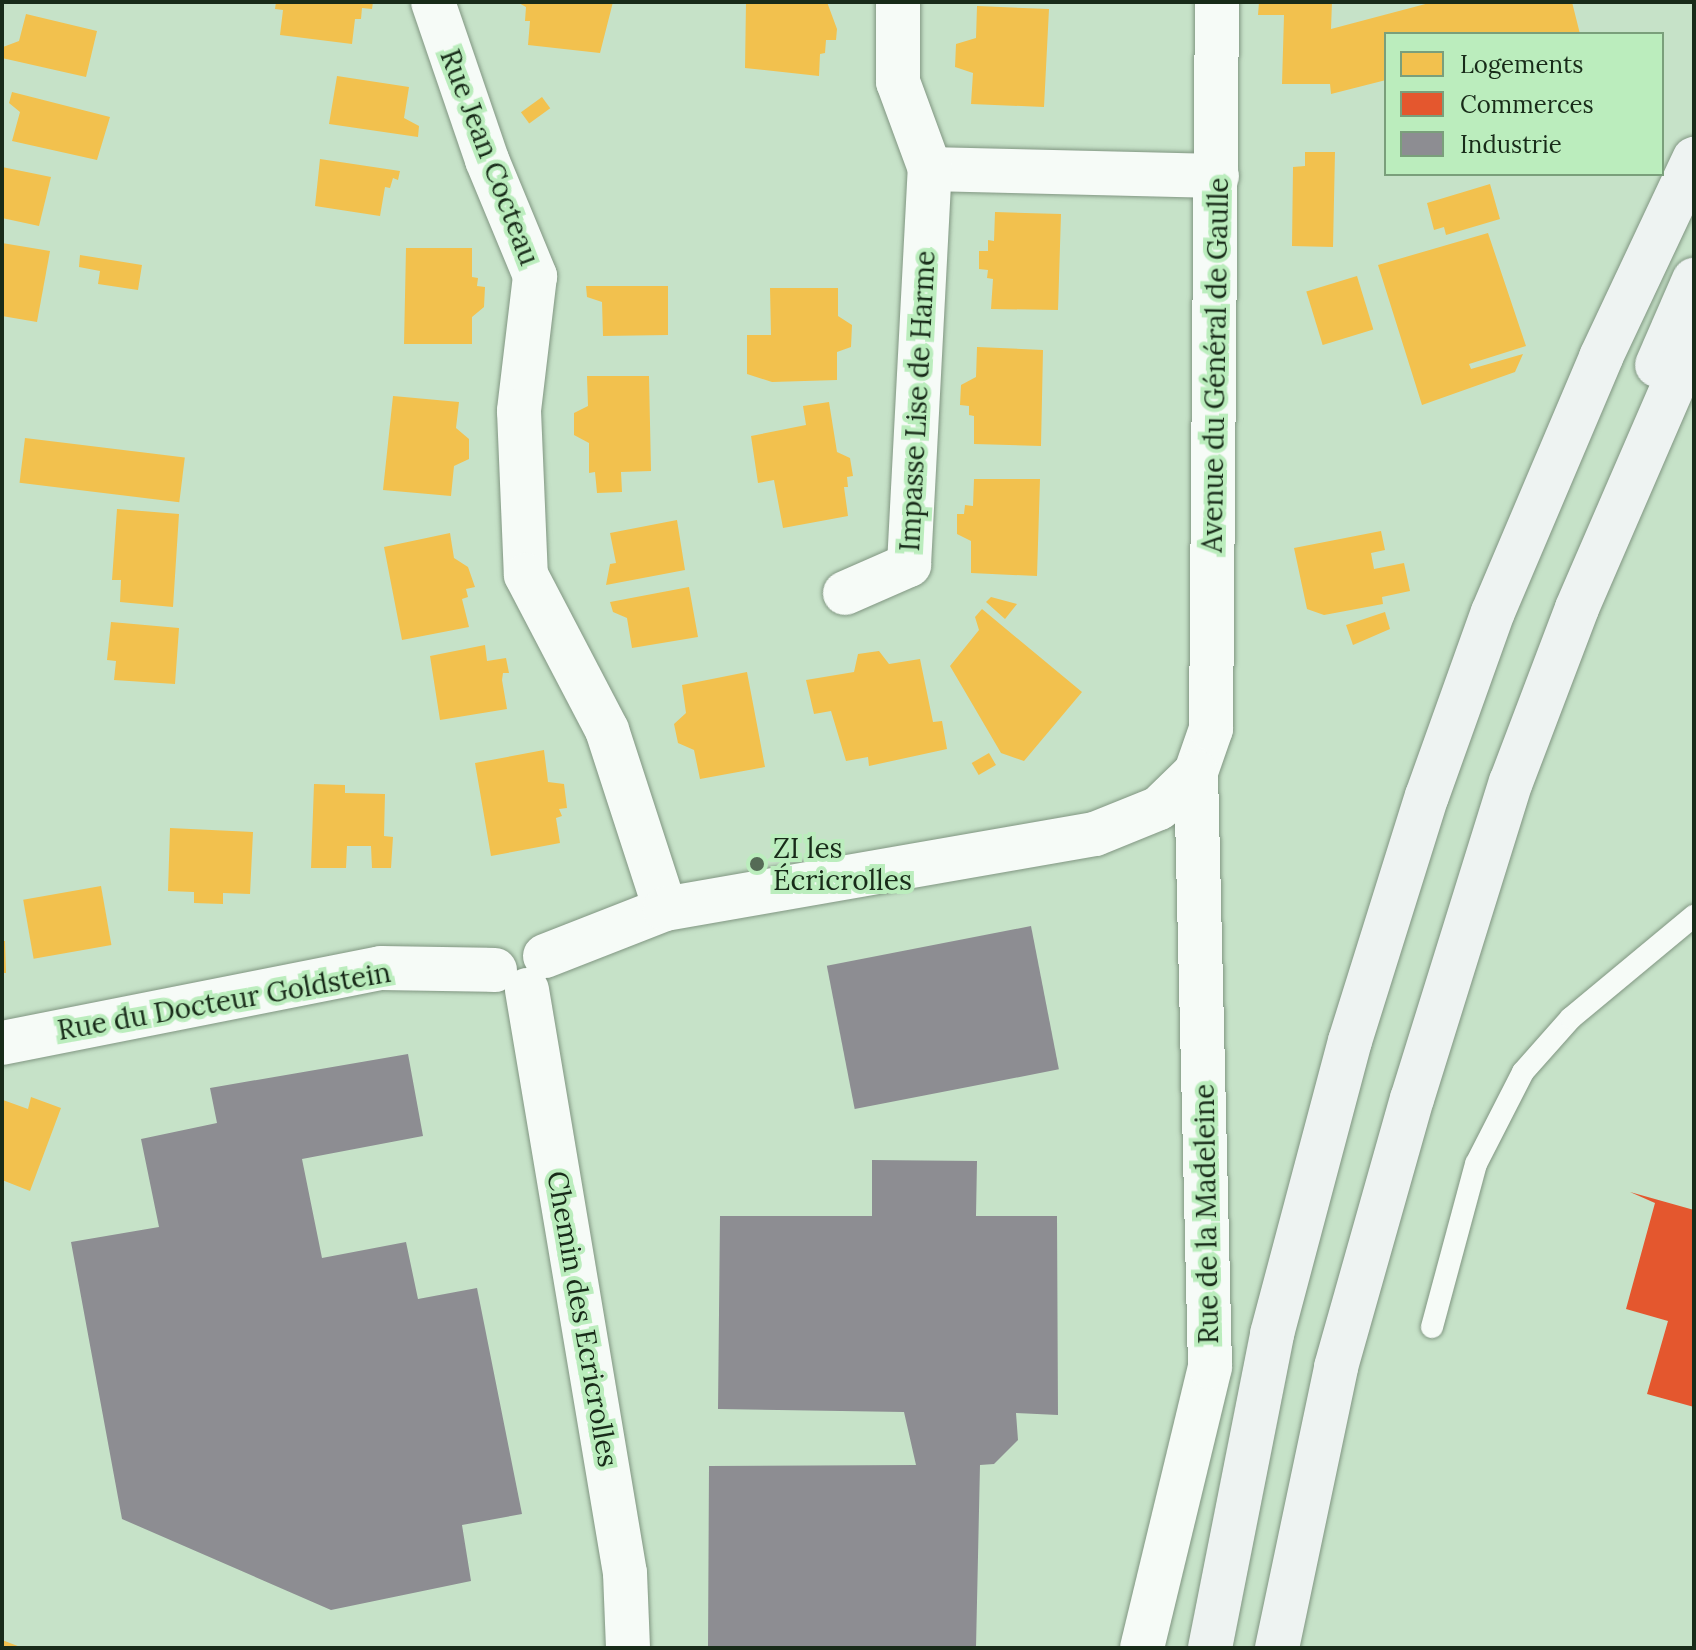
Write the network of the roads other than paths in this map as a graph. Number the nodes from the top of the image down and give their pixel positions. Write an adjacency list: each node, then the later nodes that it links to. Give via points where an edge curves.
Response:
1 (433, 2): 13 (street, Rue Jean Cocteau, via 487,160 535,276 519,411 526,575 607,730)
2 (898, 2): 5 (street, via 898,82)
3 (1217, 2): 6 (street, Avenue du Général de Gaulle)
4 (1694, 159): 20 (main road, via 1606,344 1493,612 1427,796 1350,1041 1272,1334)
5 (930, 169): 6 (street); 9 (street, Impasse Lise de Harme, via 909,565)
6 (1217, 176): 10 (street, Avenue du Général de Gaulle)
7 (1694, 280): 12 (main road, via 1617,454)
8 (1694, 338): 12 (main road, via 1577,608)
9 (845, 593)
10 (1211, 729): 11 (street, Rue du Docteur Goldstein)
11 (1196, 772): 13 (street, Rue du Docteur Goldstein, via 1159,808 1095,834); 19 (street, Rue de la Madeleine, via 1210,1367)
12 (1511, 782): 21 (main road, via 1336,1367)
13 (665, 909): 15 (street, Rue du Docteur Goldstein)
14 (1694, 916): 17 (lane, via 1571,1018 1523,1072 1476,1164)
15 (523, 972): 16 (street, Rue du Docteur Goldstein, via 381,968); 18 (street, Chemin des Ecricrolles, via 625,1573)
16 (2, 1043)
17 (1432, 1327)
18 (628, 1648)
19 (1142, 1648)
20 (1210, 1648)
21 (1277, 1648)

